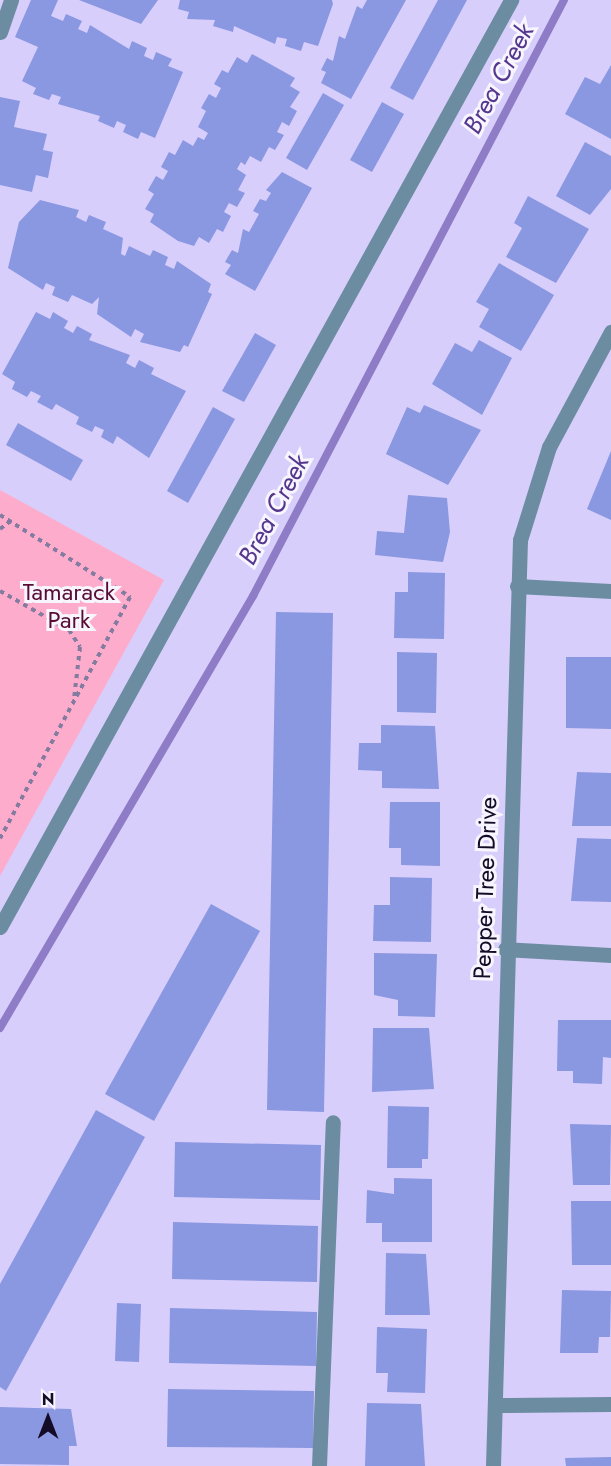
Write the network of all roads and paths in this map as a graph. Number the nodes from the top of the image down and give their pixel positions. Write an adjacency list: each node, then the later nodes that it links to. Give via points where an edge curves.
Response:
1 (11, 0): 3 (street)
2 (511, 0): 13 (street)
3 (0, 32)
4 (611, 332): 8 (street, Pepper Tree Drive, via 549,447 533,490 520,540)
5 (0, 515): 6 (path)
6 (12, 520): 7 (path); 11 (path, via 130,597)
7 (0, 529)
8 (517, 586): 10 (street); 14 (street, Pepper Tree Drive)
9 (0, 591): 11 (path, via 69,630 80,647)
10 (611, 591)
11 (74, 703): 12 (path)
12 (0, 837)
13 (0, 927)
14 (506, 949): 15 (street); 18 (street, Pepper Tree Drive)
15 (611, 955)
16 (333, 1122): 19 (street)
17 (611, 1404): 18 (street)
18 (496, 1405): 20 (street, Pepper Tree Drive)
19 (319, 1466)
20 (493, 1466)

